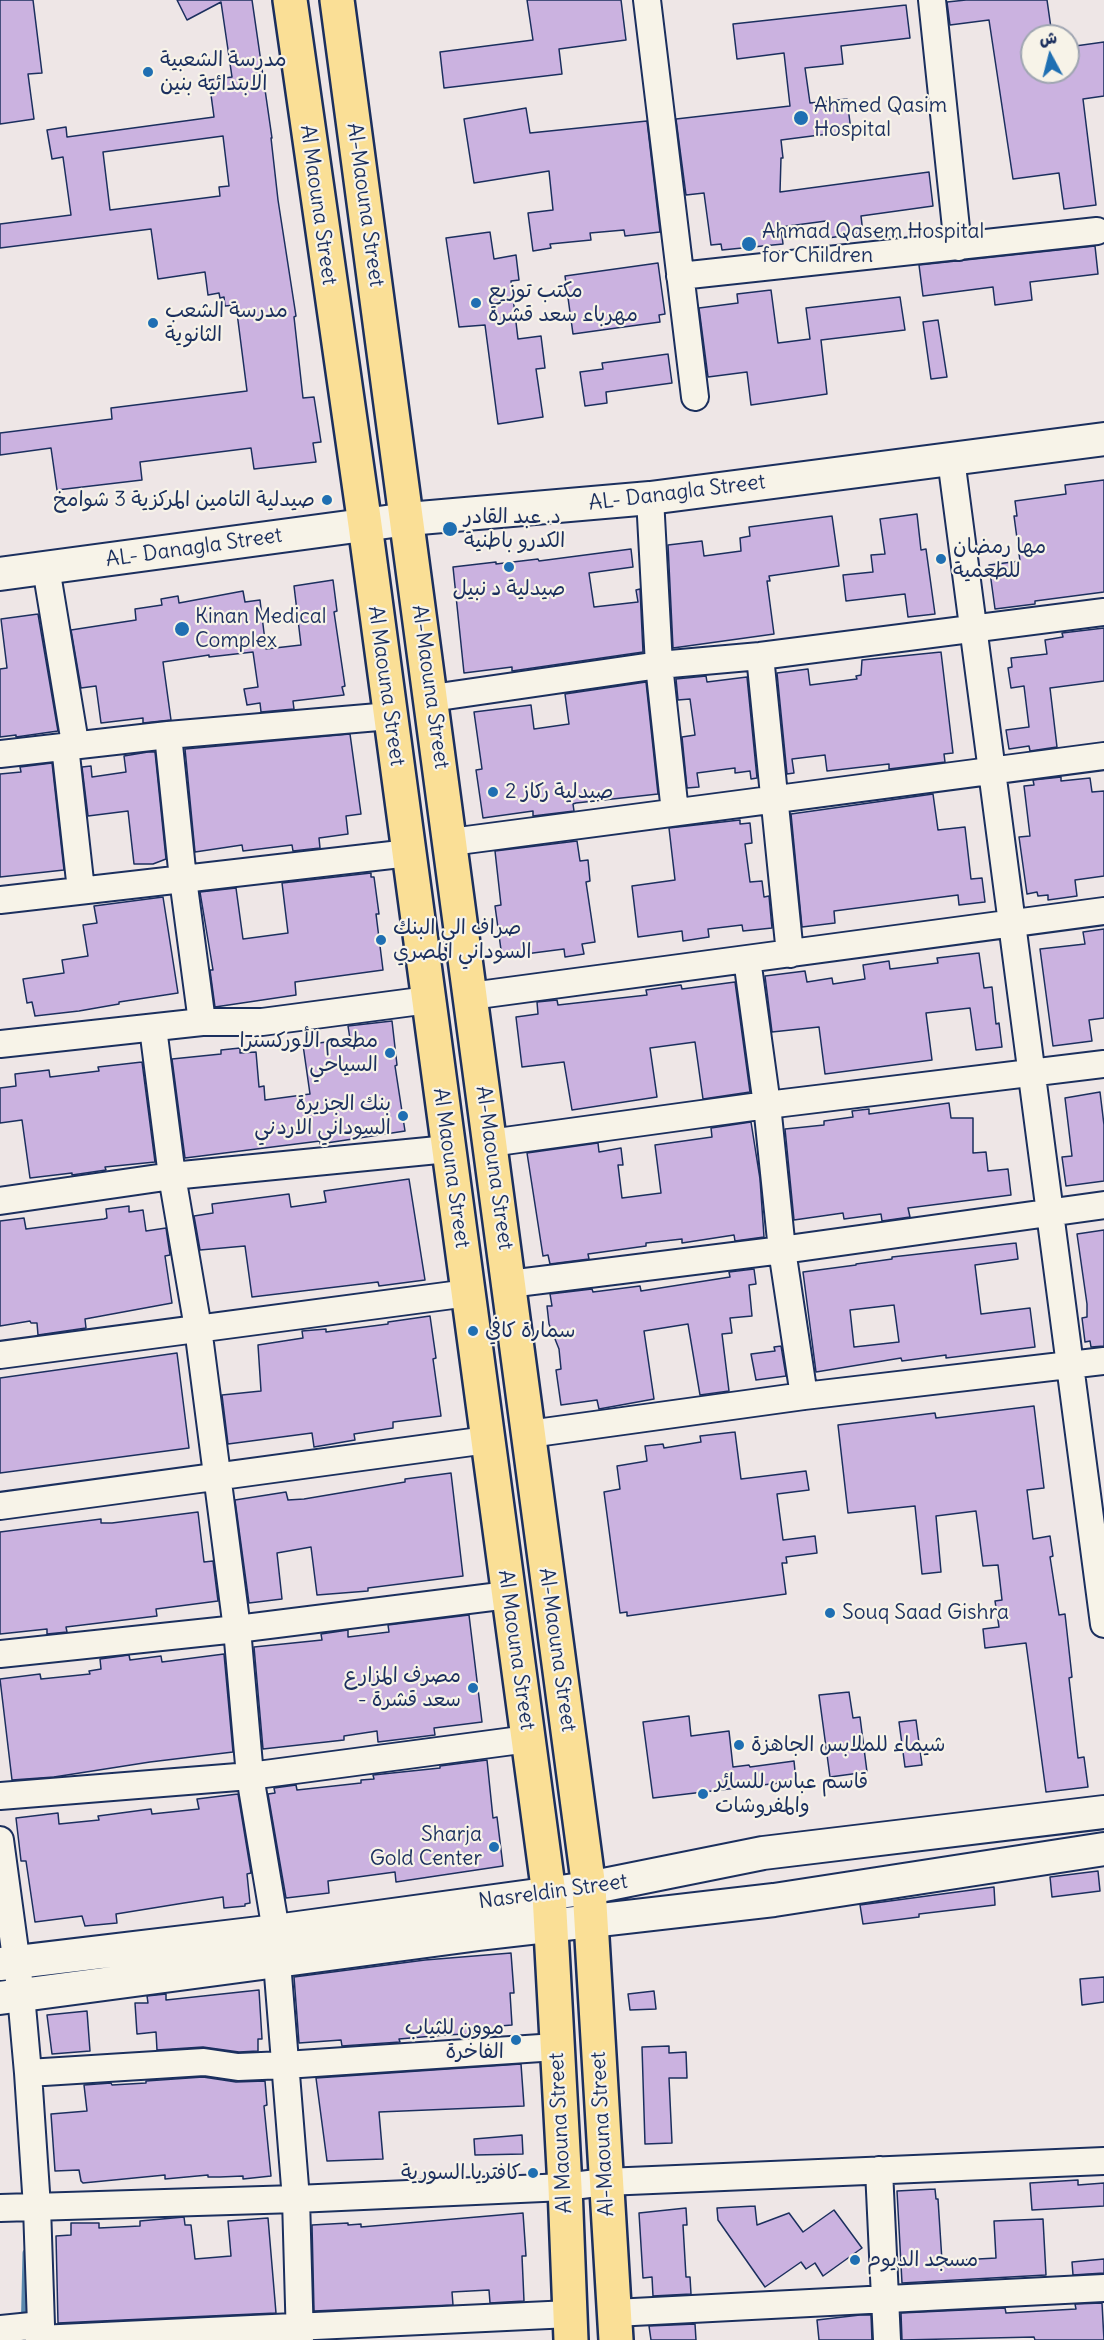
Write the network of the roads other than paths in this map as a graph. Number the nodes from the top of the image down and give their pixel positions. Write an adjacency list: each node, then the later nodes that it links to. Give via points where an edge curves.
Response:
1 (290, 0): 13 (highway, Al Maouna Street)
2 (338, 0): 12 (highway, Al-Maouna Street)
3 (647, 0): 7 (street)
4 (932, 0): 6 (street)
5 (1097, 231): 6 (street)
6 (958, 247): 7 (street)
7 (680, 276): 8 (street)
8 (695, 396)
9 (1104, 439): 10 (street, AL- Danagla Street)
10 (951, 459): 11 (street, AL- Danagla Street); 17 (street)
11 (650, 498): 12 (street, AL- Danagla Street); 19 (street)
12 (408, 519): 13 (street, AL- Danagla Street); 20 (highway, Al-Maouna Street)
13 (365, 525): 14 (street, AL- Danagla Street); 21 (highway, Al Maouna Street)
14 (46, 568): 15 (street, AL- Danagla Street); 23 (street, via 75,743)
15 (0, 574)
16 (1104, 612): 17 (street)
17 (973, 628): 18 (street); 26 (street)
18 (760, 656): 19 (street); 27 (street)
19 (659, 665): 20 (street); 28 (street)
20 (432, 698): 29 (highway, Al-Maouna Street)
21 (390, 716): 22 (street); 30 (highway, Al Maouna Street)
22 (168, 735): 23 (street); 31 (street)
23 (65, 746): 24 (street); 32 (street)
24 (0, 754)
25 (1104, 756): 26 (street)
26 (992, 770): 27 (street); 35 (street)
27 (775, 799): 28 (street); 36 (street)
28 (675, 812): 29 (street)
29 (451, 842): 38 (highway, Al-Maouna Street)
30 (409, 853): 31 (street); 39 (highway, Al Maouna Street)
31 (183, 879): 32 (street); 40 (street)
32 (81, 890): 33 (street)
33 (0, 900)
34 (1104, 911): 35 (street)
35 (1012, 924): 36 (street); 44 (street)
36 (790, 954): 37 (street)
37 (747, 959): 38 (street); 45 (street)
38 (471, 996): 46 (highway, Al-Maouna Street)
39 (428, 1000): 40 (street, via 262,1022); 47 (highway, Al Maouna Street)
40 (202, 1022): 41 (street)
41 (153, 1028): 42 (street); 48 (street)
42 (0, 1044)
43 (1104, 1064): 44 (street)
44 (1032, 1073): 45 (street); 51 (street)
45 (767, 1106): 46 (street); 52 (street)
46 (490, 1143): 53 (highway, Al-Maouna Street)
47 (448, 1149): 48 (street); 54 (highway, Al Maouna Street)
48 (172, 1176): 49 (street); 55 (street)
49 (0, 1201)
50 (1104, 1205): 51 (street)
51 (1050, 1212): 52 (street); 58 (street)
52 (782, 1250): 53 (street); 59 (street)
53 (509, 1284): 60 (highway, Al-Maouna Street)
54 (468, 1293): 55 (street); 61 (highway, Al Maouna Street)
55 (198, 1328): 56 (street); 62 (street)
56 (0, 1354)
57 (1104, 1361): 58 (street)
58 (1070, 1365): 59 (street); 64 (street)
59 (804, 1396): 60 (street)
60 (529, 1434): 75 (highway, Al-Maouna Street)
61 (487, 1440): 62 (street); 65 (highway, Al Maouna Street)
62 (218, 1477): 63 (street); 67 (street)
63 (0, 1506)
64 (1097, 1521): 66 (street)
65 (508, 1595): 67 (street); 69 (highway, Al Maouna Street)
66 (1104, 1624)
67 (237, 1629): 68 (street); 70 (street)
68 (0, 1654)
69 (528, 1739): 70 (street); 76 (highway, Al Maouna Street)
70 (250, 1776): 71 (street); 79 (street)
71 (0, 1796)
72 (1104, 1812): 75 (street, Nasreldin Street, via 763,1853)
73 (0, 1840): 81 (street)
74 (1104, 1849): 77 (street, Nasreldin Street, via 774,1900)
75 (589, 1888): 76 (street, Nasreldin Street); 77 (highway, Al-Maouna Street)
76 (549, 1894): 78 (highway, Al Maouna Street); 79 (street, Nasreldin Street)
77 (590, 1921): 78 (street, Nasreldin Street); 88 (highway, Al-Maouna Street)
78 (550, 1926): 80 (street, Nasreldin Street); 83 (highway, Al Maouna Street)
79 (276, 1931): 80 (street); 81 (street, Nasreldin Street)
80 (277, 1962): 82 (street, Nasreldin Street); 84 (street)
81 (8, 1963): 82 (street)
82 (10, 1997): 85 (street)
83 (556, 2047): 84 (street); 89 (highway, Al Maouna Street)
84 (285, 2065): 85 (street, via 238,2067 204,2062); 90 (street)
85 (28, 2073): 91 (street)
86 (1104, 2161): 87 (street)
87 (879, 2170): 88 (street); 94 (street)
88 (606, 2182): 89 (street); 95 (highway, Al-Maouna Street)
89 (565, 2187): 90 (street); 96 (highway, Al Maouna Street)
90 (296, 2199): 91 (street); 98 (street)
91 (37, 2207): 92 (street); 99 (street)
92 (0, 2208)
93 (1104, 2289): 94 (street)
94 (884, 2299): 95 (street); 100 (street)
95 (615, 2326)
96 (570, 2327): 98 (street)
97 (0, 2329): 99 (street)
98 (300, 2334): 99 (street)
99 (40, 2335)
100 (887, 2340)

